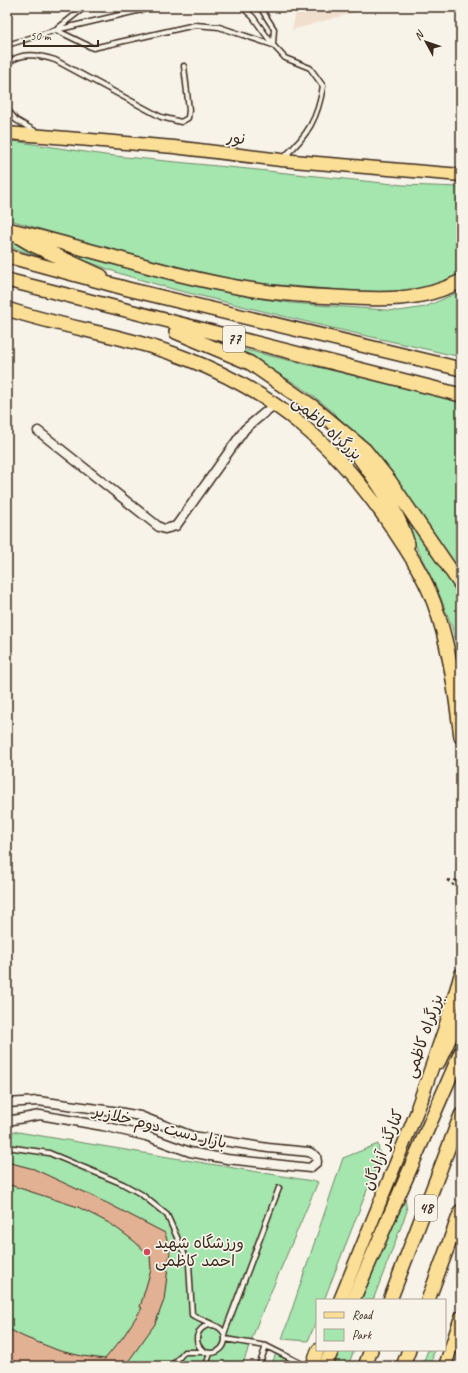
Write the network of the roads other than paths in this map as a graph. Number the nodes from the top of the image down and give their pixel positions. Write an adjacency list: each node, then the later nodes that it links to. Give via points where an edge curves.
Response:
1 (85, 7): 5 (lane)
2 (154, 7): 5 (lane)
3 (242, 7): 6 (lane, via 253,17)
4 (260, 7): 6 (lane, via 274,29)
5 (56, 30): 6 (lane, via 93,48 195,25 219,27); 7 (lane)
6 (273, 44): 13 (lane, via 285,58 310,68 323,86 320,107 314,122 299,143)
7 (7, 46)
8 (7, 64): 9 (lane, via 24,55 38,54 55,60 161,117 181,122 188,118 189,110)
9 (184, 66)
10 (7, 109): 12 (lane, via 16,120)
11 (7, 133): 12 (main road, نور)
12 (42, 136): 13 (main road, نور, via 174,147)
13 (281, 160): 14 (main road, نور)
14 (461, 175)
15 (7, 229): 18 (highway, via 175,273 255,290 308,296 396,299 420,296); 19 (highway, via 31,244)
16 (7, 256): 19 (highway, 77)
17 (8, 281): 21 (highway, 77)
18 (461, 281)
19 (128, 290): 22 (highway, 77)
20 (7, 309): 24 (highway, بزرگراه کاظمی, via 185,358 247,387)
21 (114, 309): 23 (highway, 77); 25 (highway, via 250,363)
22 (461, 369)
23 (461, 395)
24 (275, 404): 26 (street, via 245,429 176,526 165,529); 27 (highway, بزرگراه کاظمی, via 333,452 370,495)
25 (334, 424): 27 (highway, via 380,486 403,527); 28 (highway, via 366,450)
26 (38, 431)
27 (413, 559): 29 (highway, بزرگراه کاظمی, via 444,633)
28 (461, 585)
29 (461, 737)
30 (461, 975): 34 (highway, بزرگراه کاظمی)
31 (461, 1015): 34 (main road, کنارگذر آزادگان)
32 (461, 1052): 41 (highway)
33 (7, 1103): 36 (street, بازار دست دوم خلازیر, via 38,1101 140,1116 192,1136 309,1152 316,1156 317,1162 310,1168 227,1159 190,1152 146,1136 104,1126 40,1115)
34 (418, 1107): 40 (main road, کنارگذر آزادگان)
35 (461, 1116): 42 (highway, 48)
36 (7, 1121)
37 (7, 1147): 45 (lane, via 49,1153 116,1181 142,1194 167,1215 189,1264 192,1315)
38 (279, 1188): 46 (lane)
39 (461, 1211): 43 (highway, 48)
40 (340, 1299)
41 (353, 1299)
42 (390, 1299)
43 (428, 1299)
44 (461, 1317): 61 (main road)
45 (214, 1325): 46 (lane); 52 (lane, via 205,1326 198,1333 197,1342 201,1350)
46 (225, 1336): 47 (lane); 52 (lane, via 222,1348 215,1353)
47 (266, 1346): 55 (lane); 56 (lane)
48 (318, 1351): 57 (main road)
49 (332, 1351): 58 (highway)
50 (371, 1351): 59 (highway)
51 (409, 1351): 60 (highway)
52 (208, 1353): 53 (lane, via 184,1352); 54 (lane)
53 (172, 1366)
54 (206, 1366)
55 (259, 1366)
56 (306, 1366)
57 (312, 1366)
58 (325, 1366)
59 (365, 1366)
60 (403, 1366)
61 (446, 1366)

